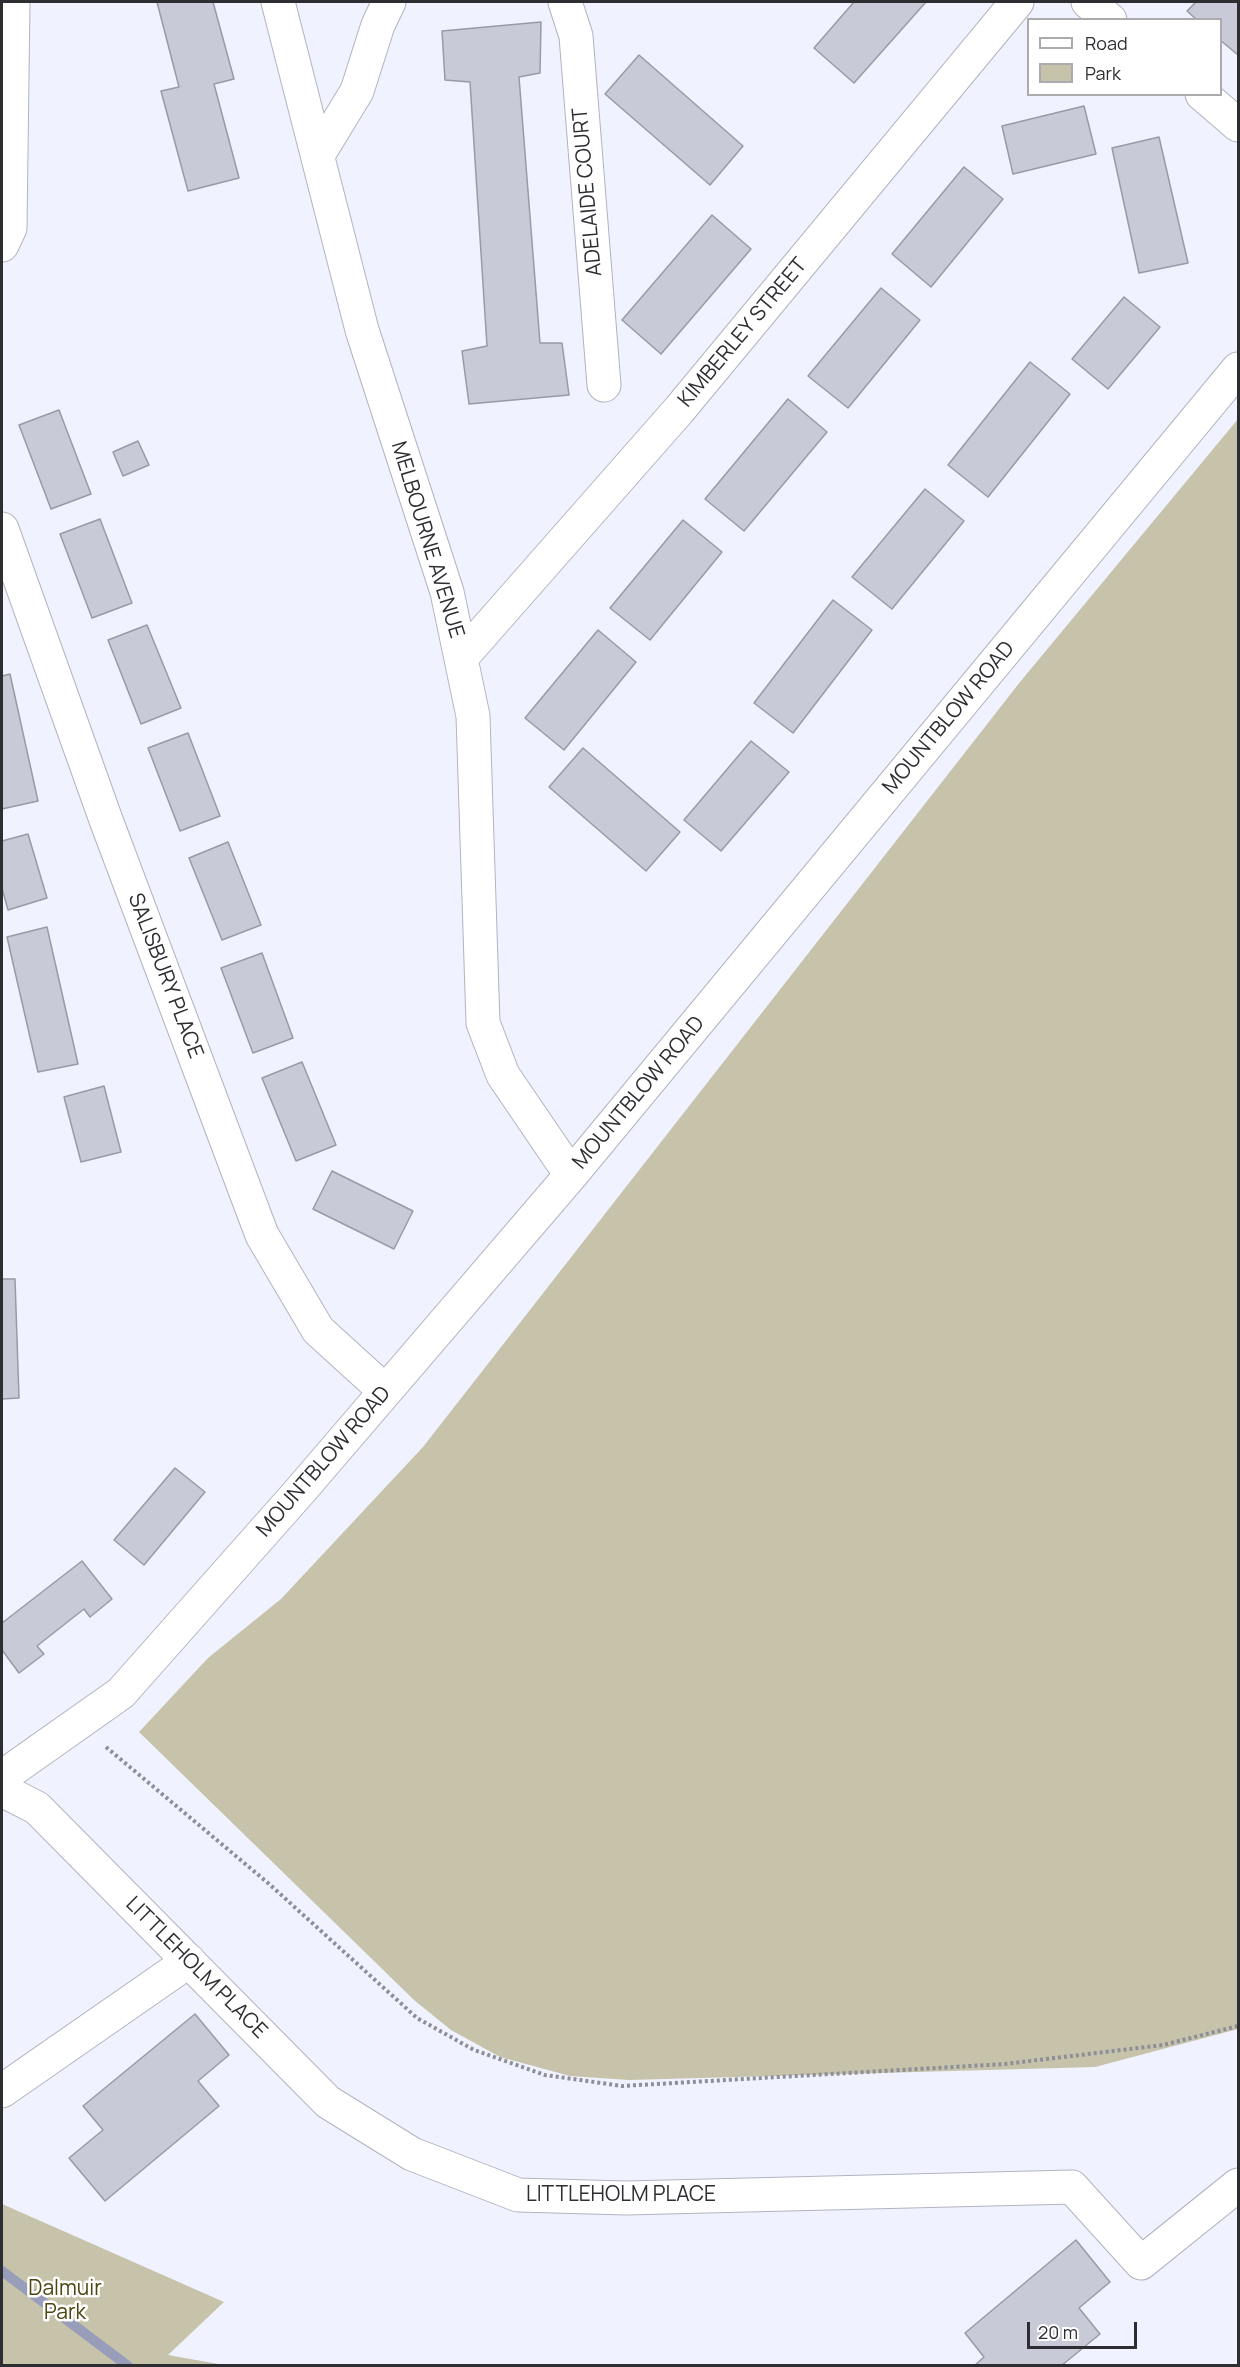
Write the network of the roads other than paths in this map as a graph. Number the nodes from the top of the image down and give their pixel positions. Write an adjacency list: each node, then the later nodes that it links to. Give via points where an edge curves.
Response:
1 (13, 2): 11 (street, via 10,228)
2 (278, 2): 10 (street, MELBOURNE AVENUE)
3 (389, 2): 10 (street, via 357,91)
4 (566, 2): 13 (street, ADELAIDE COURT, via 576,36)
5 (1017, 2): 15 (street, KIMBERLEY STREET, via 679,410)
6 (1088, 2): 7 (street)
7 (1108, 18)
8 (1204, 96): 9 (street)
9 (1239, 125)
10 (318, 155): 15 (street, MELBOURNE AVENUE, via 362,330 447,592)
11 (2, 245)
12 (1239, 369): 16 (street, MOUNTBLOW ROAD)
13 (604, 384)
14 (2, 529): 17 (street, SALISBURY PLACE, via 262,1235 318,1330)
15 (461, 658): 16 (street, MELBOURNE AVENUE, via 473,716 483,1023 503,1075)
16 (571, 1175): 17 (street, MOUNTBLOW ROAD)
17 (385, 1391): 18 (street, MOUNTBLOW ROAD, via 121,1693)
18 (2, 1777)
19 (2, 1790): 20 (street, LITTLEHOLM PLACE, via 37,1808)
20 (189, 1961): 21 (street); 22 (street, LITTLEHOLM PLACE, via 327,2102 412,2154 518,2195 626,2198 1072,2187 1141,2263)
21 (2, 2091)
22 (1239, 2185)

